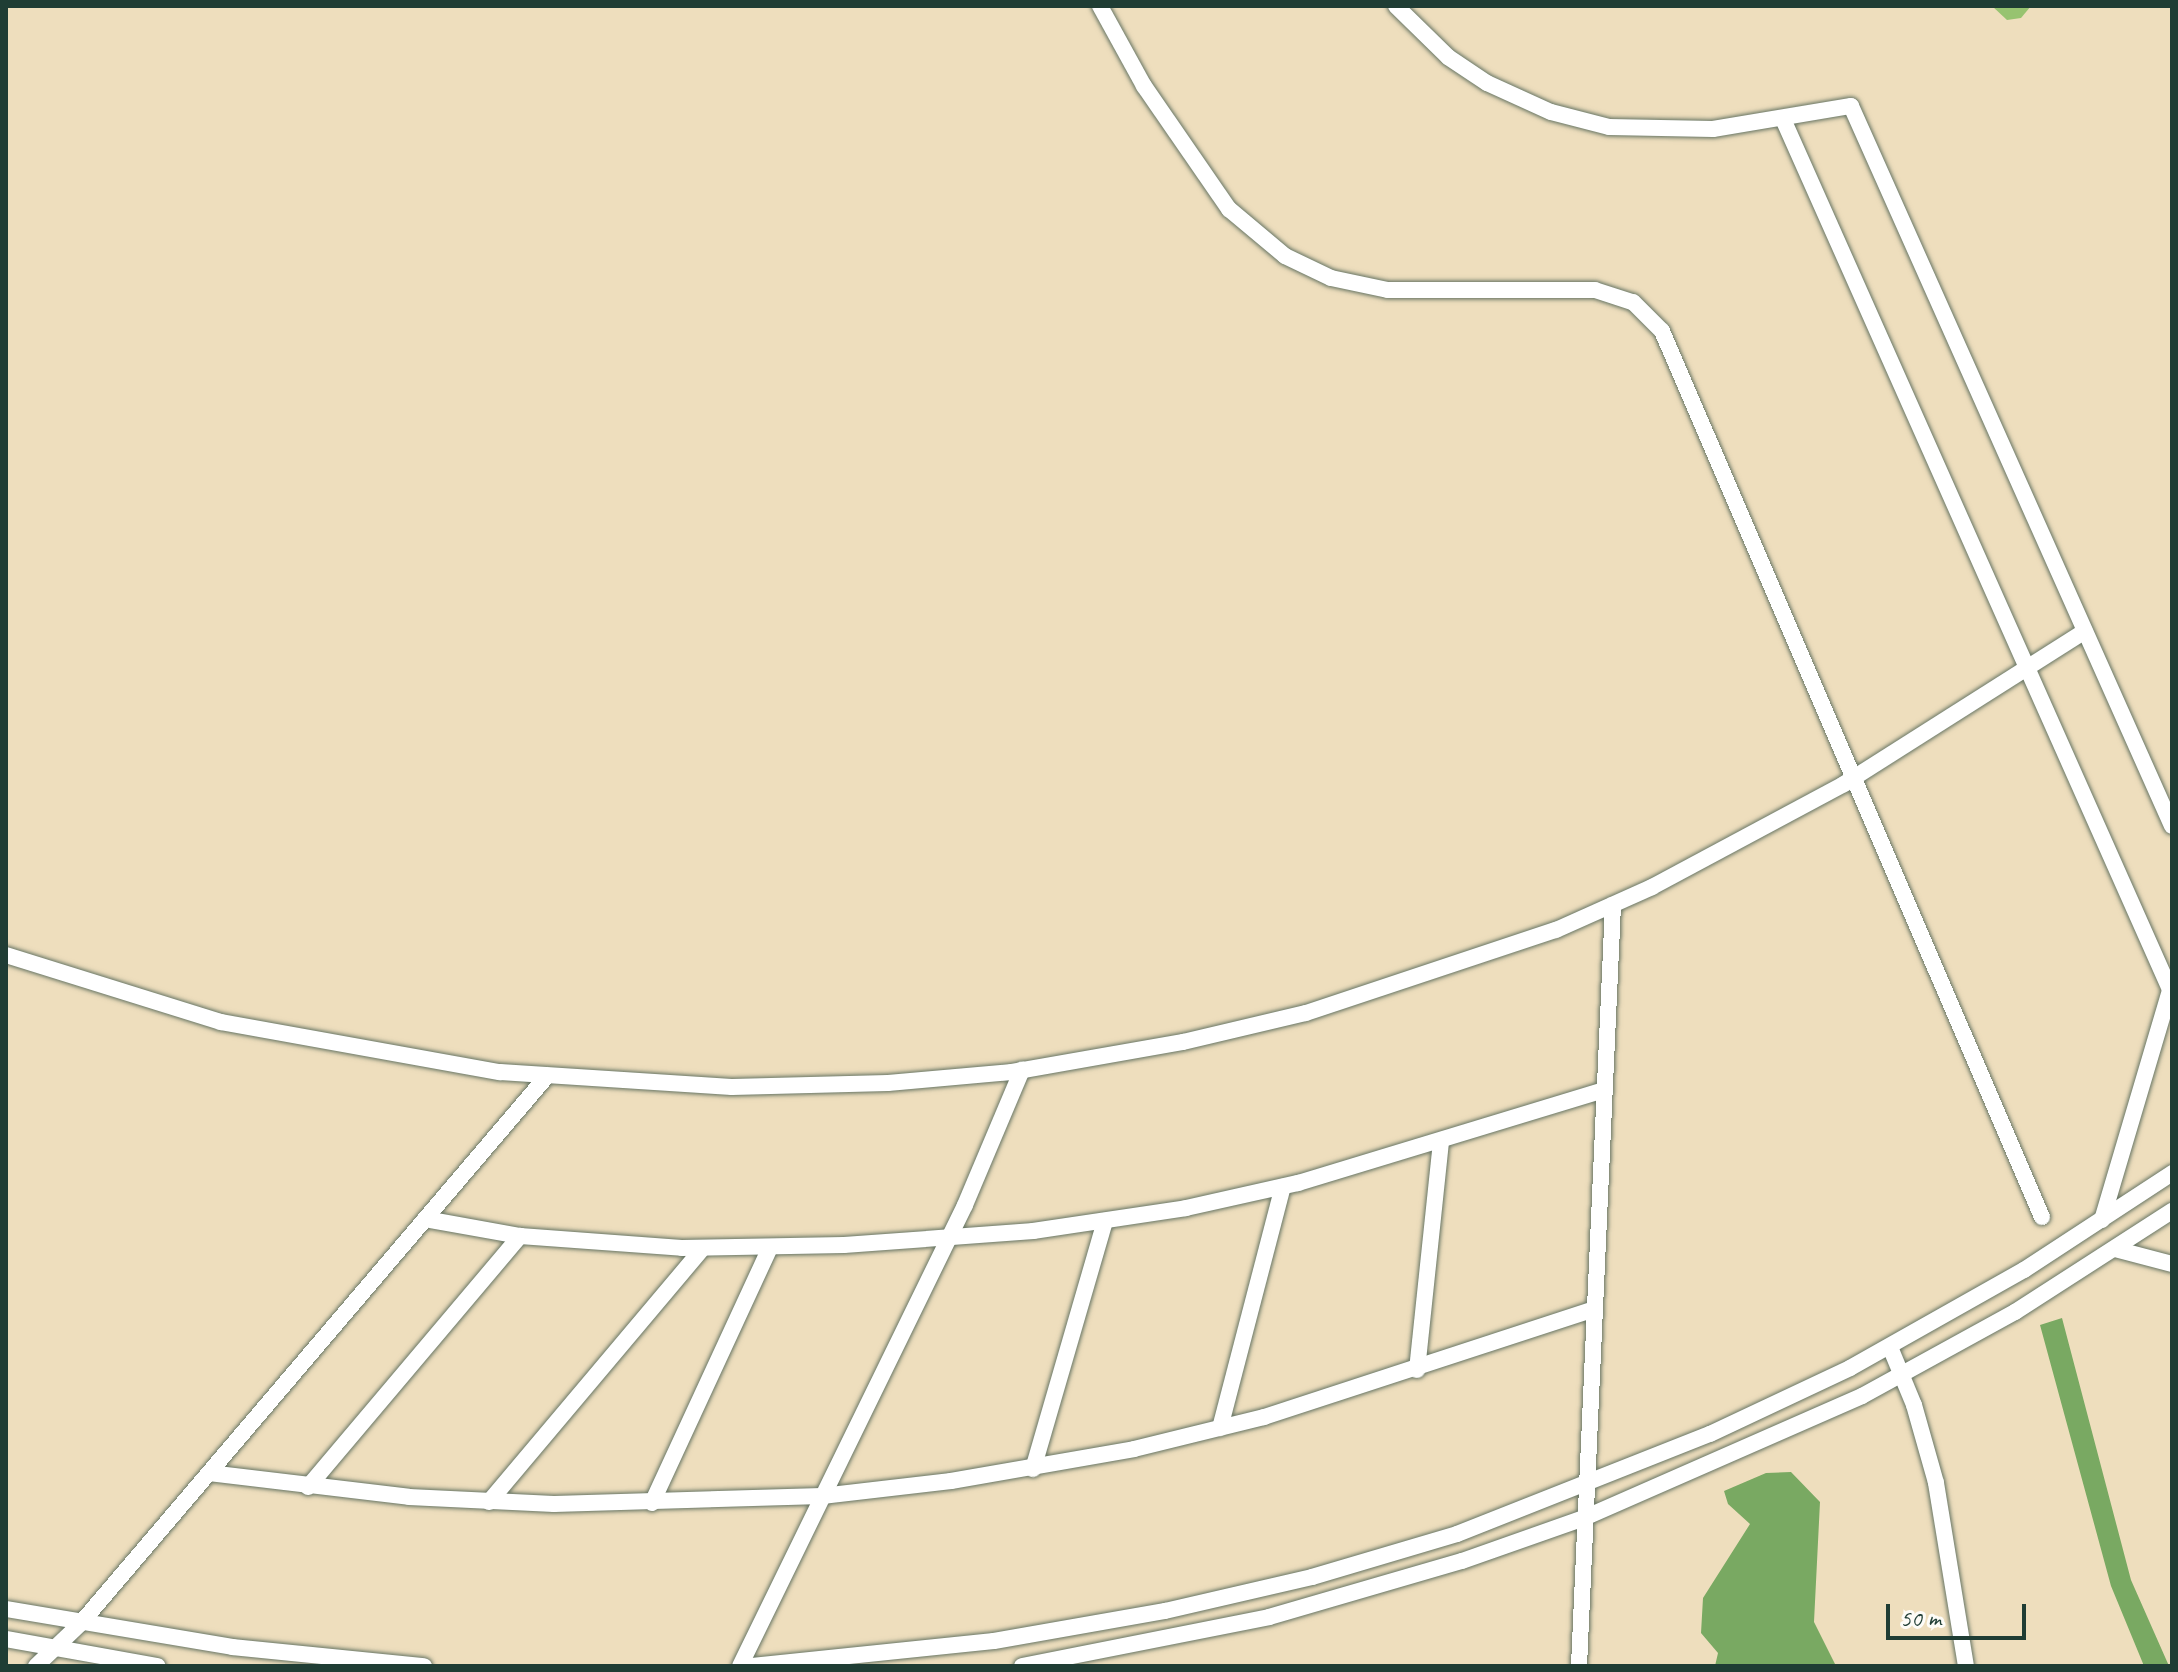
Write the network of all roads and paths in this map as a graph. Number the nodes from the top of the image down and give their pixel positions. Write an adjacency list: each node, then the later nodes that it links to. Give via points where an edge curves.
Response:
1 (1100, 6): 6 (street, via 1144,86 1229,209 1285,256 1331,278 1388,290 1581,289 1619,295 1646,311 1686,375)
2 (1396, 6): 3 (street, via 1461,66 1551,112 1653,131)
3 (1783, 119): 4 (street, via 1851,106); 5 (street)
4 (2085, 631): 5 (street); 7 (street)
5 (2028, 671): 6 (street); 10 (street)
6 (1856, 778): 8 (street); 18 (street)
7 (2172, 826)
8 (1613, 905): 11 (street, via 1495,953 1357,998 1183,1042); 13 (street)
9 (6, 955): 12 (street, via 157,1005 272,1034 425,1062)
10 (2171, 992): 20 (street)
11 (1022, 1070): 12 (street, via 810,1087); 23 (street)
12 (547, 1076): 19 (street)
13 (1604, 1090): 14 (street); 28 (street)
14 (1441, 1141): 16 (street); 30 (street)
15 (2172, 1173): 20 (street)
16 (1283, 1187): 21 (street); 32 (street)
17 (2172, 1211): 26 (street)
18 (2042, 1217)
19 (425, 1219): 22 (street); 34 (street)
20 (2102, 1220): 29 (street)
21 (1105, 1221): 23 (street); 33 (street)
22 (520, 1236): 24 (street); 35 (street)
23 (948, 1239): 25 (street); 37 (street)
24 (703, 1248): 25 (street); 38 (street)
25 (770, 1248): 39 (street)
26 (2115, 1249): 27 (street); 31 (street)
27 (2172, 1264)
28 (1592, 1310): 30 (street); 36 (street)
29 (1890, 1347): 31 (street); 36 (street, via 1766,1409)
30 (1417, 1370): 32 (street)
31 (1903, 1374): 40 (street, via 1777,1437); 54 (street, via 1936,1483)
32 (1220, 1428): 33 (street)
33 (1033, 1469): 37 (street)
34 (209, 1473): 35 (street); 42 (street)
35 (308, 1487): 38 (street)
36 (1583, 1487): 40 (street); 43 (street, via 1457,1534 1312,1577)
37 (822, 1496): 39 (street); 50 (street)
38 (489, 1502): 39 (street)
39 (652, 1503)
40 (1584, 1518): 46 (street, via 1329,1601); 53 (street)
41 (6, 1609): 42 (street)
42 (81, 1623): 45 (street); 49 (street, via 232,1647)
43 (1042, 1634): 46 (street); 51 (street)
44 (6, 1639): 45 (street)
45 (50, 1648): 47 (street); 48 (street)
46 (1042, 1664): 52 (street)
47 (36, 1666)
48 (158, 1666)
49 (424, 1666)
50 (740, 1666)
51 (752, 1666)
52 (1022, 1666)
53 (1579, 1666)
54 (1966, 1666)

